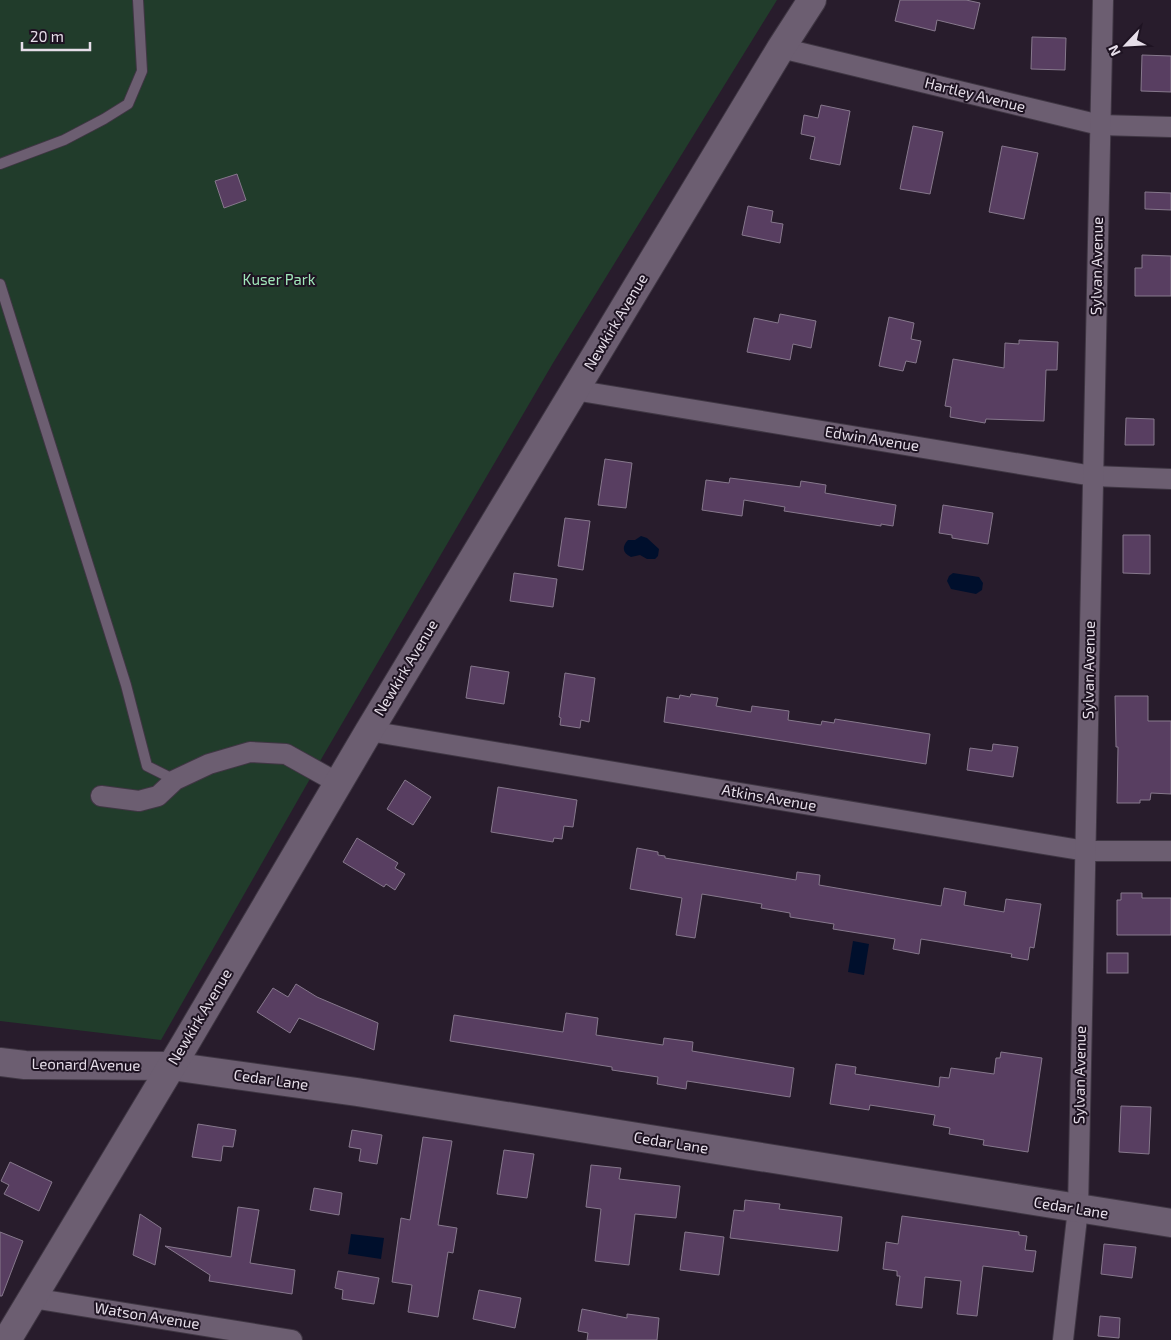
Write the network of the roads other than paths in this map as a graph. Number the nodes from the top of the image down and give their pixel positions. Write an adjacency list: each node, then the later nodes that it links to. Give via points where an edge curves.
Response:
1 (138, 0): 7 (lane, via 142,71 128,104 64,140)
2 (812, 0): 4 (street, Newkirk Avenue)
3 (1103, 0): 5 (street, Sylvan Avenue)
4 (782, 48): 5 (street, Hartley Avenue); 9 (street, Newkirk Avenue)
5 (1100, 126): 6 (street, Hartley Avenue); 10 (street, Sylvan Avenue)
6 (1171, 127)
7 (0, 164)
8 (0, 284): 13 (lane, via 126,685 147,766)
9 (574, 390): 10 (street, Edwin Avenue); 12 (street, Newkirk Avenue)
10 (1093, 476): 11 (street, Edwin Avenue); 16 (street, Sylvan Avenue)
11 (1171, 479)
12 (369, 731): 14 (street, Newkirk Avenue); 16 (street, Atkins Avenue)
13 (175, 780): 14 (street, via 209,764 250,752 286,754); 15 (street, via 158,796 139,801)
14 (338, 783): 19 (street, Newkirk Avenue)
15 (101, 796)
16 (1086, 851): 17 (street, Atkins Avenue); 20 (street, Sylvan Avenue)
17 (1171, 851)
18 (0, 1062): 19 (street, Leonard Avenue)
19 (171, 1066): 20 (street, Cedar Lane, via 366,1094); 22 (street, Newkirk Avenue)
20 (1078, 1209): 21 (street, Cedar Lane); 25 (street, Sylvan Avenue)
21 (1171, 1223)
22 (32, 1298): 23 (street, Newkirk Avenue); 24 (street, Watson Avenue)
23 (6, 1340)
24 (292, 1340)
25 (1063, 1340)

